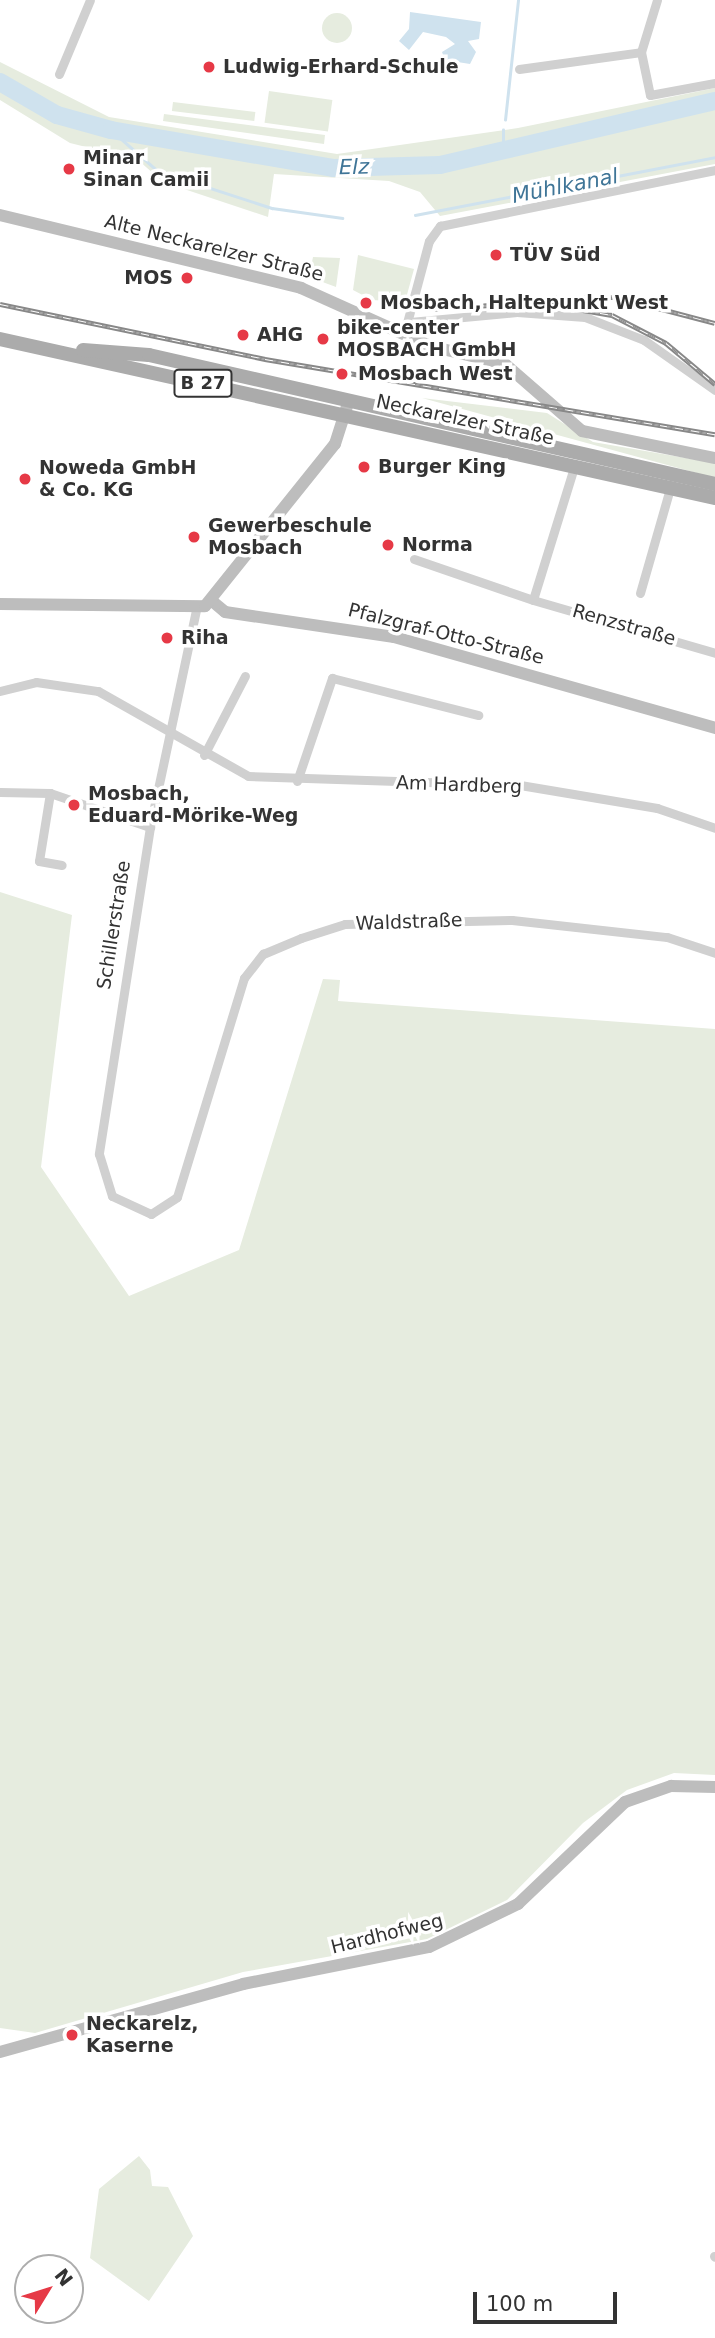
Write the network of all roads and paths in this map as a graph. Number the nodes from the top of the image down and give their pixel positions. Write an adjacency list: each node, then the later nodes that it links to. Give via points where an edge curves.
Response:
1 (90, 0): 5 (street)
2 (657, 0): 3 (street)
3 (640, 52): 4 (street); 6 (street, via 650,95)
4 (519, 69)
5 (59, 74)
6 (715, 83)
7 (715, 170): 9 (street, via 440,226 429,241)
8 (0, 215): 9 (street, Alte Neckarelzer Straße, via 264,277)
9 (407, 328): 12 (street, via 517,312 585,317 645,341); 16 (street, Alte Neckarelzer Straße, via 453,354 505,364 582,430)
10 (0, 340): 11 (main road, Neckarelzer Straße / B 27)
11 (61, 351): 13 (main road, B 27, via 149,355); 14 (main road, Neckarelzer Straße / B 27)
12 (715, 390)
13 (349, 400): 14 (street); 15 (main road, B 27)
14 (345, 415): 17 (main road, Neckarelzer Straße / B 27); 24 (street, via 335,444)
15 (568, 446): 17 (street); 18 (main road, B 27)
16 (715, 458)
17 (575, 463): 19 (main road, Neckarelzer Straße / B 27); 23 (street)
18 (715, 484)
19 (671, 485): 20 (main road, Neckarelzer Straße / B 27); 22 (street)
20 (715, 498)
21 (414, 559): 23 (street, Renzstraße)
22 (640, 593)
23 (533, 600): 27 (street, Renzstraße)
24 (212, 601): 26 (street); 31 (street, Pfalzgraf-Otto-Straße, via 225,612 394,636)
25 (0, 604): 26 (street)
26 (196, 610): 32 (street, Schillerstraße)
27 (715, 653)
28 (245, 676): 33 (street)
29 (0, 691): 32 (street, Am Hardberg, via 69,682 113,699)
30 (478, 715): 34 (street, via 332,678)
31 (715, 728)
32 (168, 735): 33 (street, Am Hardberg); 37 (street, Schillerstraße)
33 (204, 755): 34 (street, Am Hardberg, via 248,776)
34 (297, 781): 38 (street, Am Hardberg, via 520,785 657,808)
35 (0, 792): 36 (street)
36 (50, 793): 37 (street); 39 (street, via 39,861)
37 (150, 827): 41 (street, Schillerstraße, via 99,1154 112,1196 134,1210)
38 (715, 828)
39 (62, 865)
40 (715, 953): 41 (street, Waldstraße, via 667,937 512,920 417,918 345,924 264,954 244,978 177,1197)
41 (158, 1213)
42 (715, 1787): 43 (street, Hardhofweg, via 671,1786 625,1802 517,1904 429,1947 243,1984)
43 (0, 2052)

